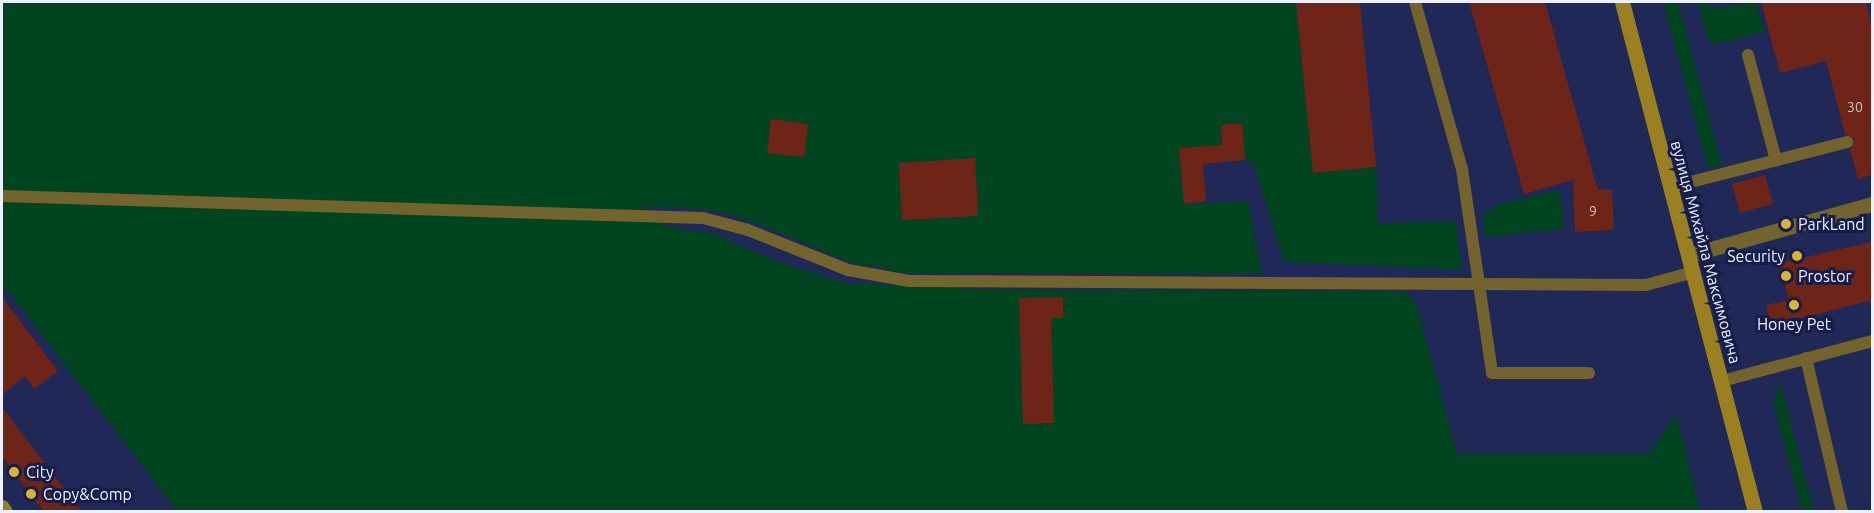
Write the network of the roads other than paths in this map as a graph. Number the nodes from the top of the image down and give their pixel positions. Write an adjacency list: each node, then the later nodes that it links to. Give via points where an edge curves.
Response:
1 (1415, 2): 11 (lane, via 1462,170)
2 (1622, 2): 6 (main road, вулиця Михайла Максимовича)
3 (1748, 55): 5 (lane)
4 (1847, 142): 5 (lane)
5 (1776, 160): 6 (lane)
6 (1671, 187): 9 (main road, вулиця Михайла Максимовича)
7 (2, 196): 11 (lane, via 703,218 748,230 848,270 909,281)
8 (1872, 204): 9 (street)
9 (1689, 255): 10 (main road, вулиця Михайла Максимовича)
10 (1694, 272): 11 (lane, via 1646,285); 15 (main road, вулиця Михайла Максимовича)
11 (1477, 284): 14 (lane, via 1492,373)
12 (1872, 341): 13 (lane)
13 (1806, 358): 15 (lane); 19 (lane)
14 (1589, 373)
15 (1722, 381): 18 (main road, вулиця Михайла Максимовича)
16 (2, 507): 17 (main road)
17 (5, 512)
18 (1755, 512)
19 (1842, 512)

